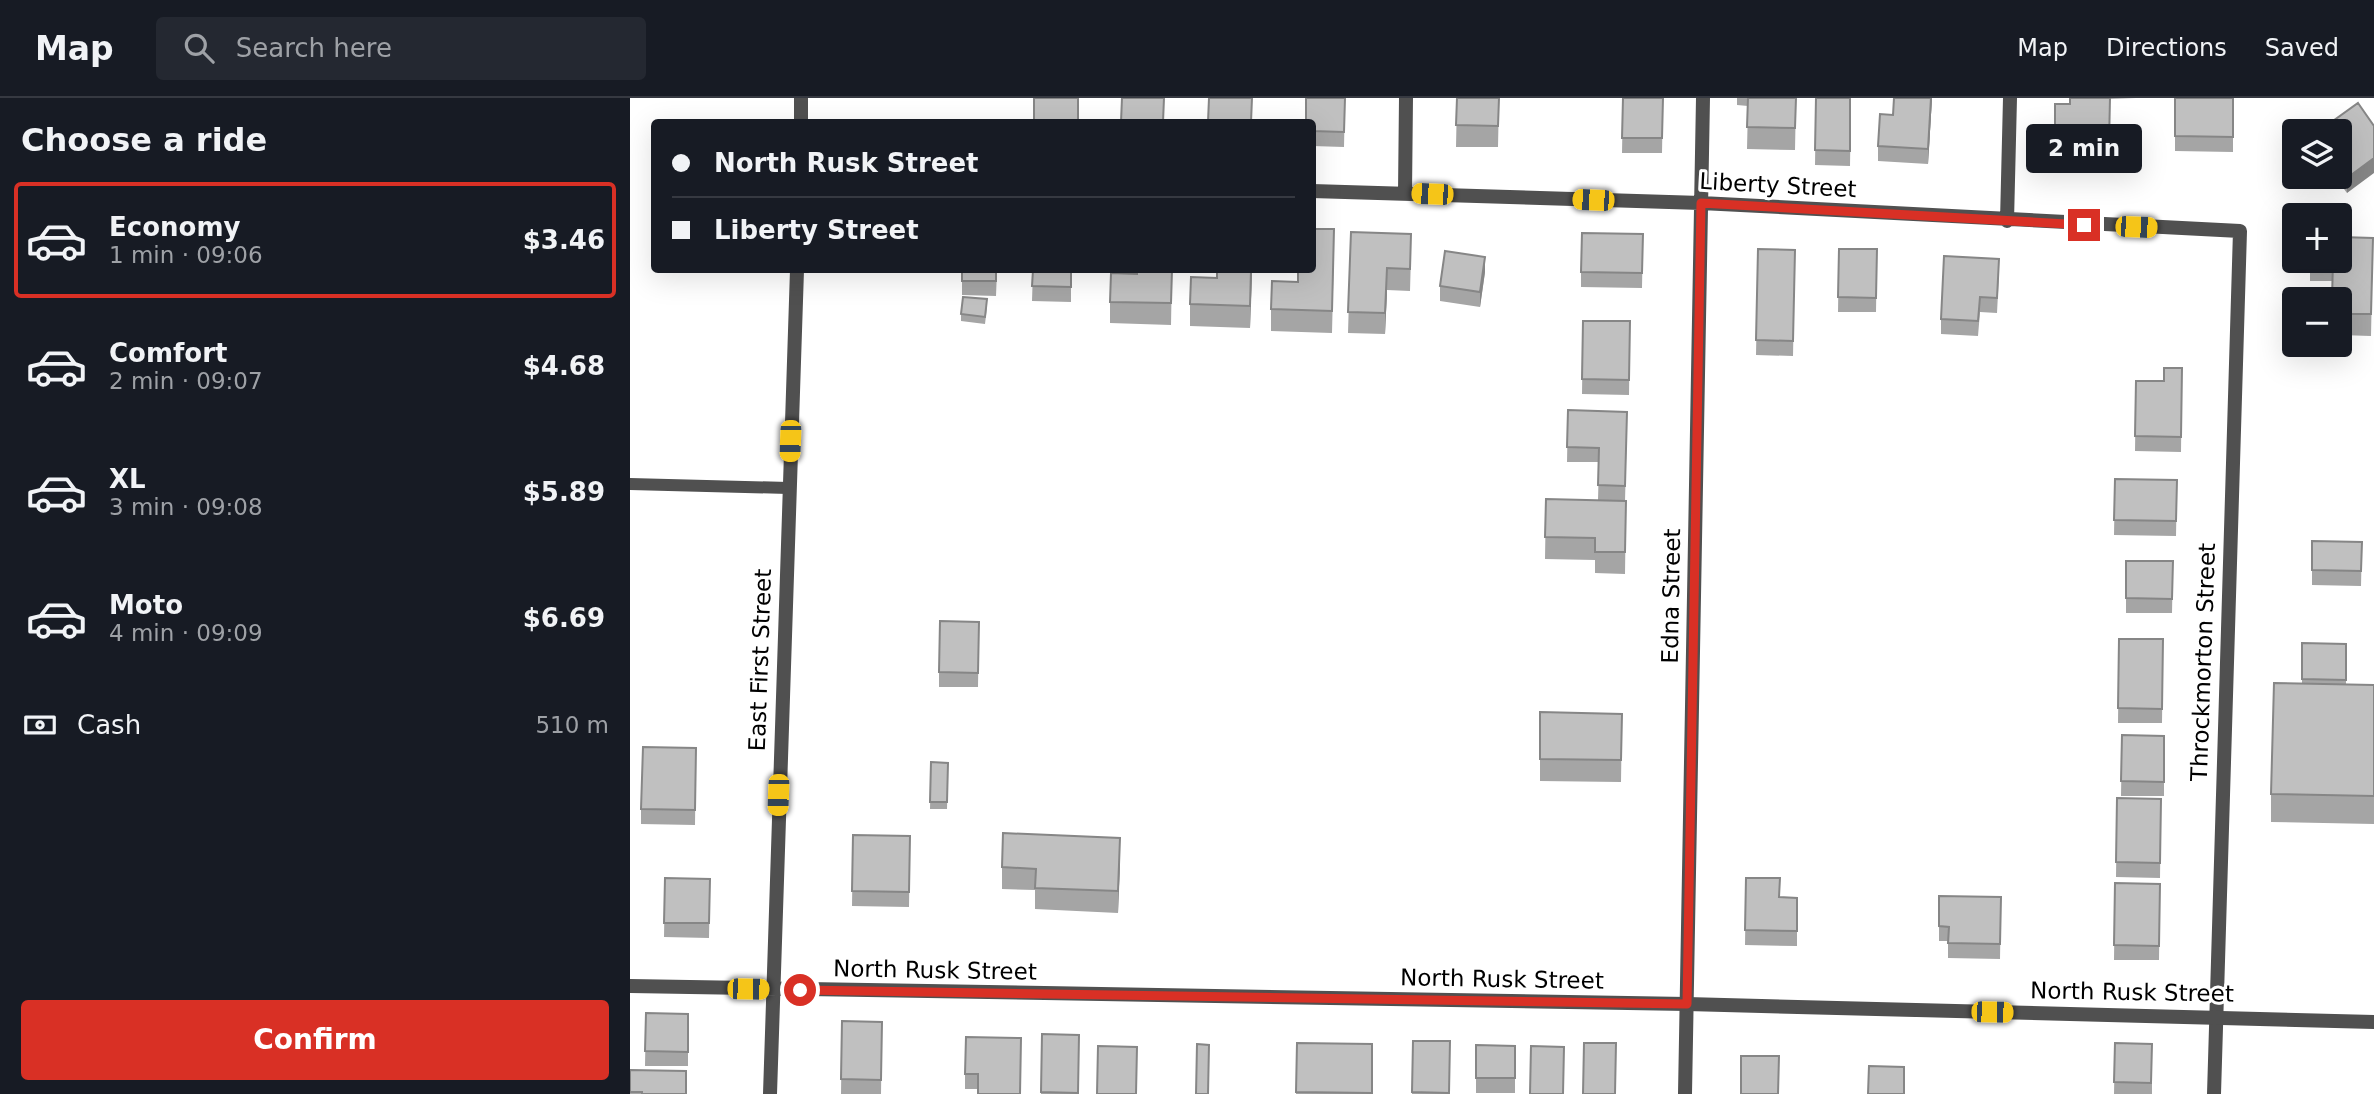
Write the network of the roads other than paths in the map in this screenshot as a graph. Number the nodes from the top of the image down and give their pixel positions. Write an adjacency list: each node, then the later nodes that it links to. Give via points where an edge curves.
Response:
1 (801, 98): 5 (street)
2 (1406, 98): 7 (street)
3 (1703, 98): 8 (street, Edna Street)
4 (2011, 98): 9 (street)
5 (801, 119)
6 (1316, 191): 7 (street, Liberty Street)
7 (1405, 193): 8 (street, Liberty Street)
8 (1701, 203): 9 (street, Liberty Street); 16 (street, Edna Street)
9 (2007, 221): 10 (street, Liberty Street)
10 (2240, 231): 17 (street, Throckmorton Street)
11 (797, 273): 13 (street, East First Street)
12 (630, 484): 13 (lane)
13 (788, 488): 15 (street, East First Street)
14 (630, 986): 15 (street, North Rusk Street)
15 (772, 990): 16 (street, North Rusk Street); 19 (street, East First Street)
16 (1687, 1004): 17 (street, North Rusk Street); 20 (street, Edna Street)
17 (2215, 1017): 18 (street, North Rusk Street); 21 (street, Throckmorton Street)
18 (2374, 1022)
19 (769, 1094)
20 (1685, 1094)
21 (2214, 1094)

